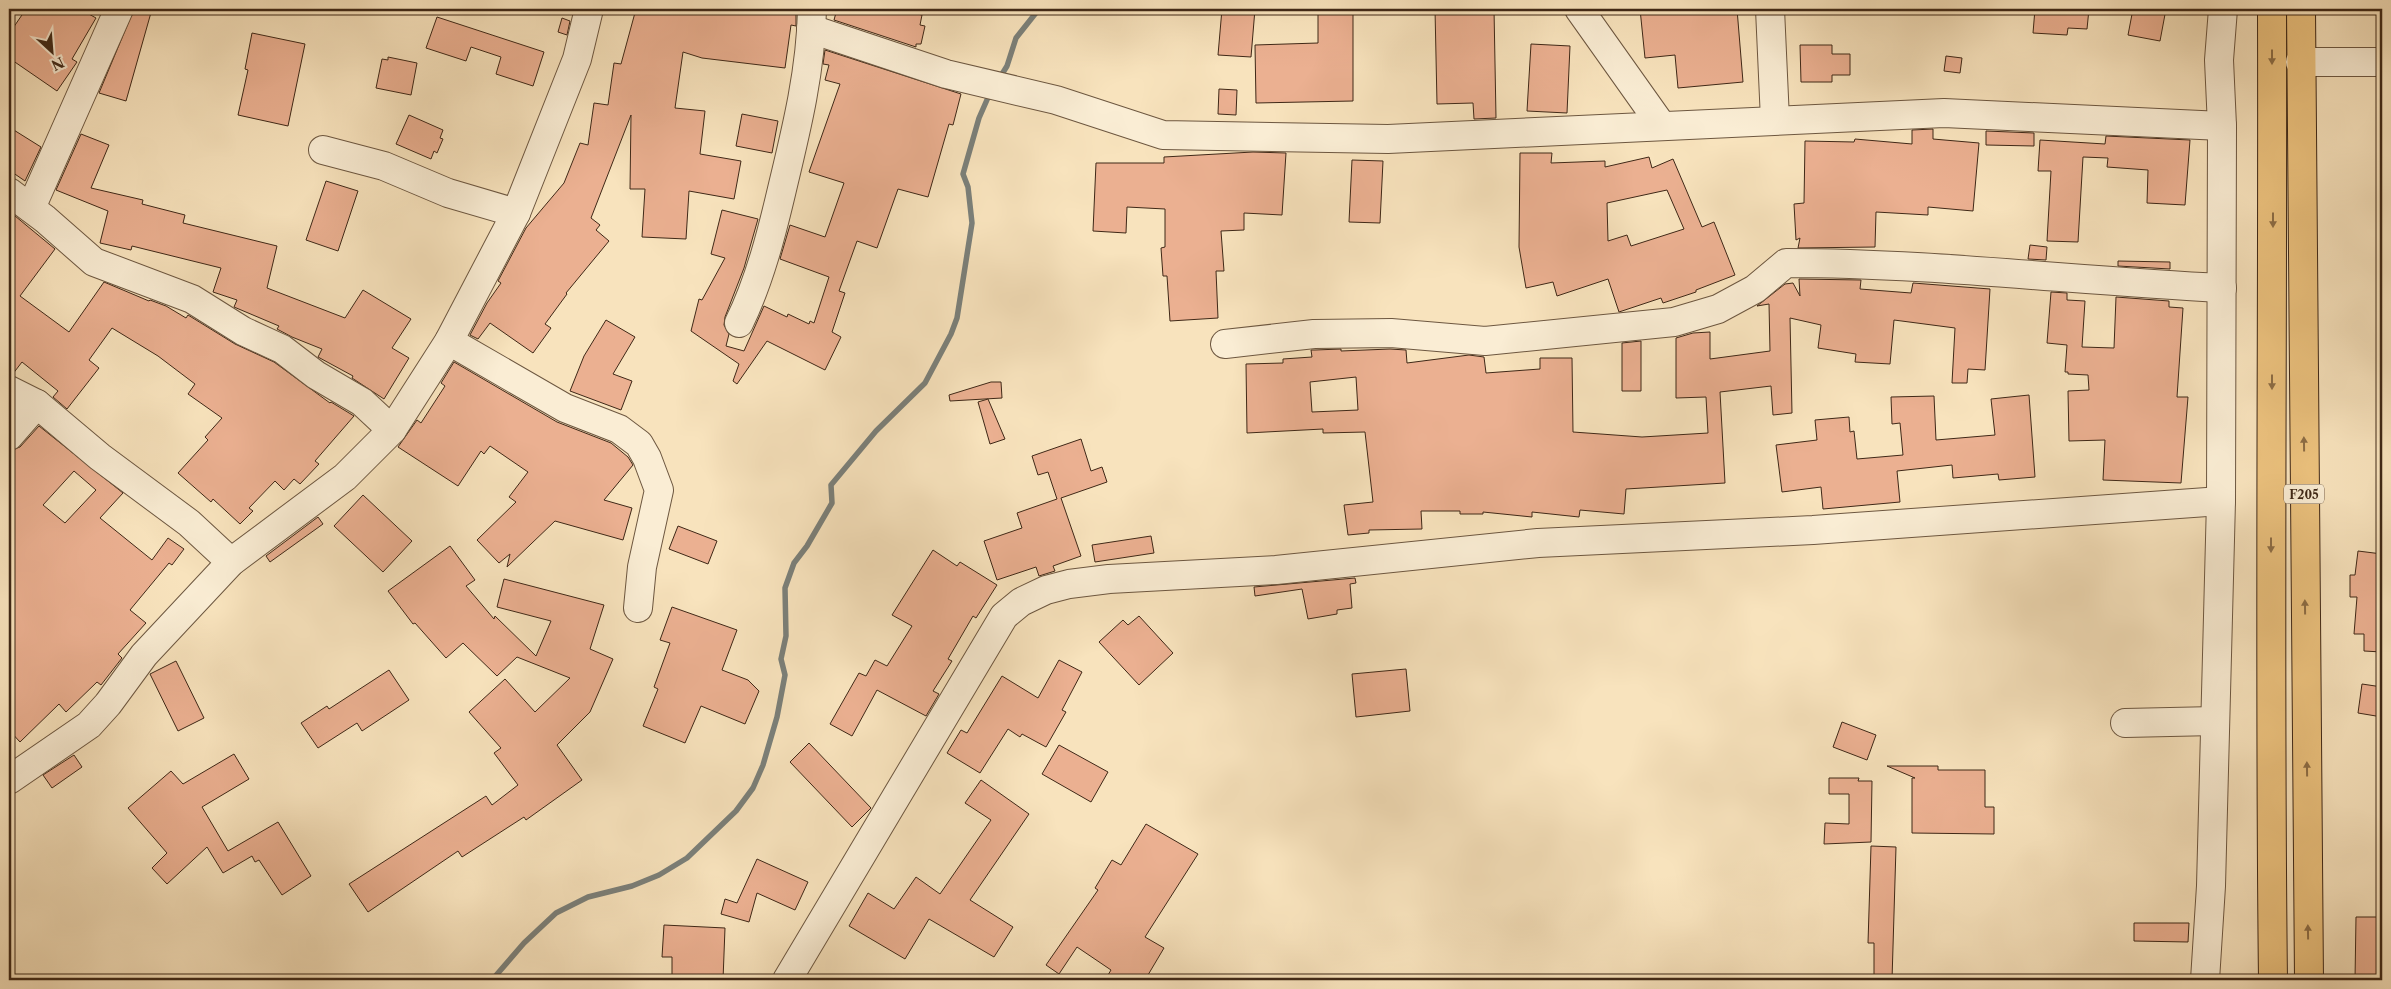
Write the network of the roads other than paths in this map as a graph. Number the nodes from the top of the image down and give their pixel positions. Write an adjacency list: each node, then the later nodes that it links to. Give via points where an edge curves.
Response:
1 (119, 9): 16 (street)
2 (589, 9): 17 (street, via 577,59)
3 (1579, 9): 12 (street)
4 (1770, 9): 11 (street)
5 (2223, 9): 13 (street, via 2219,60)
6 (2272, 9): 34 (main road, F205, one-way to 34, via 2270,718)
7 (2301, 9): 9 (main road, F205)
8 (812, 19): 12 (street, via 946,74 1056,100 1163,135 1388,139); 19 (street, via 802,108 776,214 752,292)
9 (2300, 62): 10 (street); 35 (main road, F205, one-way to 9)
10 (2382, 62)
11 (1775, 120): 12 (street); 13 (street, via 1944,113)
12 (1662, 126)
13 (2222, 126): 18 (street)
14 (323, 150): 17 (street, via 384,166 448,193)
15 (9, 192): 16 (street)
16 (30, 208): 24 (street, via 94,262 192,298 243,331 282,350 316,376 362,402)
17 (516, 213): 20 (street)
18 (2222, 288): 21 (street, via 1849,263 1786,263 1755,290 1718,309 1674,322 1485,341 1391,332 1314,334); 26 (street)
19 (738, 323)
20 (449, 341): 24 (street); 28 (street, via 565,408 619,429 639,444 659,490 642,568)
21 (1225, 344)
22 (9, 390): 23 (street)
23 (37, 404): 25 (street); 27 (street, via 100,457 189,523)
24 (392, 430): 27 (street, via 345,477)
25 (9, 436)
26 (2221, 501): 29 (street); 32 (street, via 1813,530 1538,543 1276,570 1109,579 1046,590 1021,602 1004,616)
27 (231, 562): 31 (street, via 144,655 89,725)
28 (638, 608)
29 (2215, 721): 30 (street); 33 (street)
30 (2125, 722)
31 (9, 780)
32 (787, 980)
33 (2205, 980)
34 (2273, 980)
35 (2309, 980)

